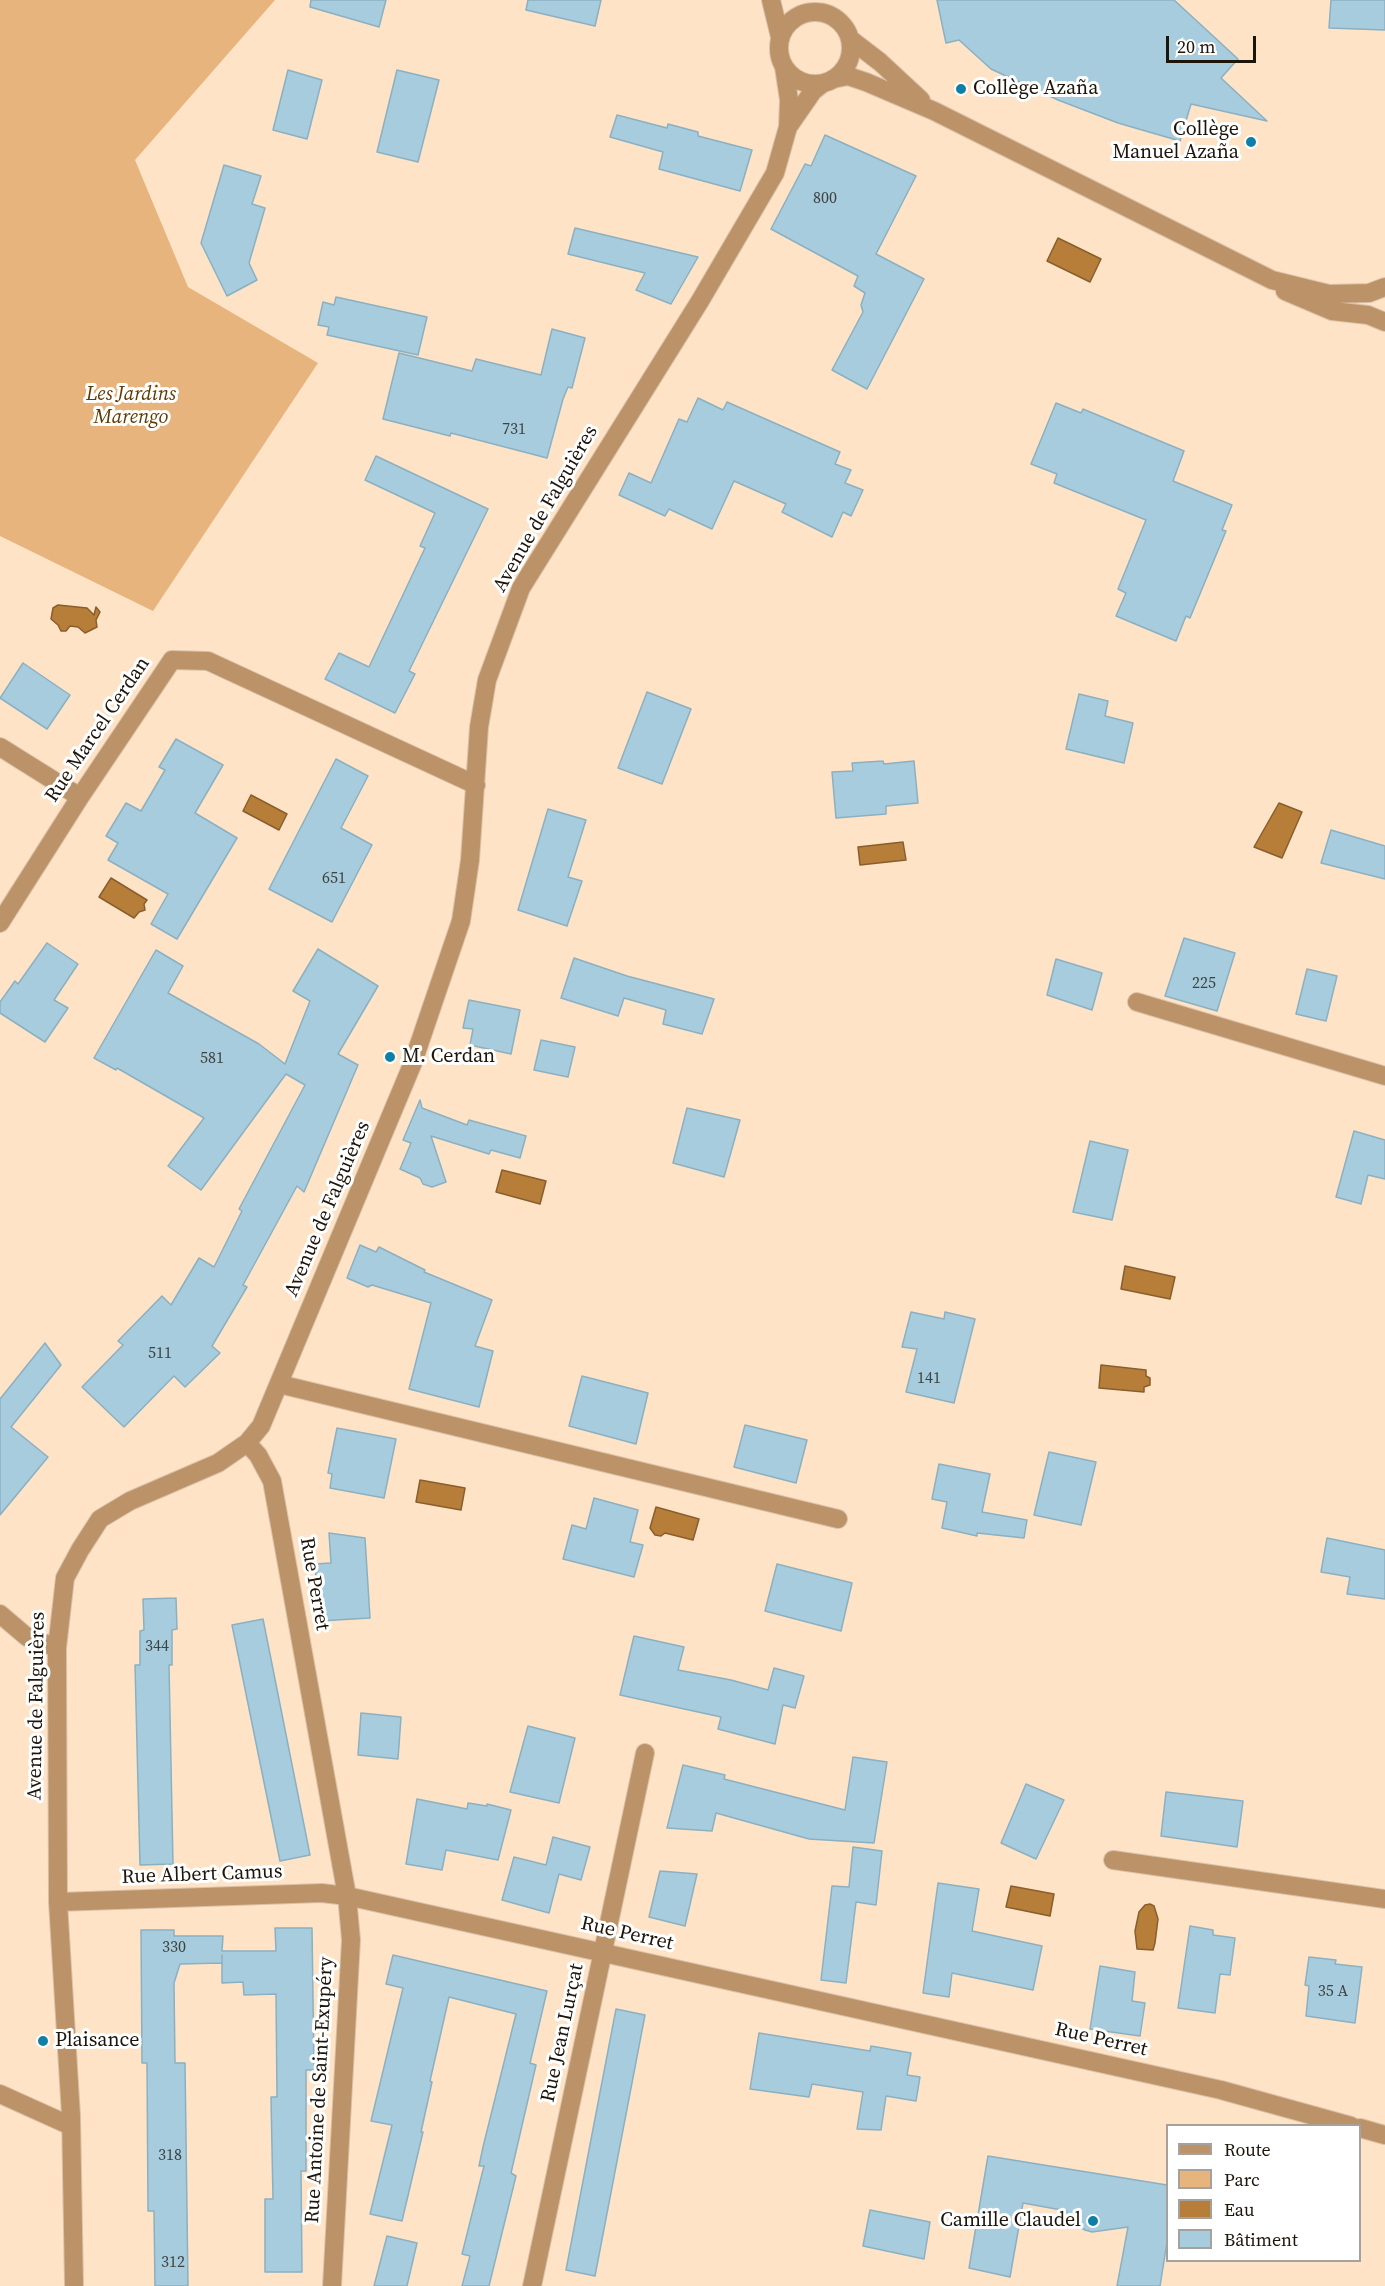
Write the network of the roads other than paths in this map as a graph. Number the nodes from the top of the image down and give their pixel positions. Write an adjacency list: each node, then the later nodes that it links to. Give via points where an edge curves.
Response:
1 (771, 0): 4 (street)
2 (813, 0): 3 (street)
3 (826, 13): 4 (street, via 803,13 785,27); 5 (street, via 837,19)
4 (780, 37): 6 (street)
5 (850, 39): 7 (street, via 849,62); 8 (street)
6 (784, 67): 7 (street, via 800,81); 9 (street, Avenue de Falguières)
7 (828, 82): 8 (street, via 848,76); 9 (street, Avenue de Falguières, via 813,91)
8 (934, 111): 10 (street)
9 (788, 128): 14 (street, Avenue de Falguières, via 775,173 521,588 487,680 479,727)
10 (1272, 280): 11 (street, via 1329,294 1369,293); 12 (street, via 1288,294 1332,311 1368,315)
11 (1385, 287)
12 (1385, 322)
13 (0, 747): 15 (street)
14 (476, 785): 15 (street, Rue Marcel Cerdan, via 208,661 172,660); 19 (street, Avenue de Falguières, via 461,921 442,981 412,1065)
15 (80, 797): 16 (street, Rue Marcel Cerdan)
16 (0, 924)
17 (1137, 1002): 18 (street)
18 (1385, 1076)
19 (279, 1384): 20 (street, Avenue de Falguières, via 261,1426); 21 (street)
20 (247, 1443): 23 (street, Avenue de Falguières, via 218,1463 130,1501 100,1520 65,1578); 26 (street, Rue Perret, via 272,1481)
21 (838, 1519)
22 (0, 1614): 23 (street, via 27,1636)
23 (57, 1648): 28 (street, Avenue de Falguières)
24 (645, 1753): 29 (street, Rue Jean Lurçat)
25 (1113, 1860): 27 (street)
26 (347, 1896): 28 (street, Rue Albert Camus, via 322,1893); 29 (street, Rue Perret); 36 (street, Rue Antoine de Saint-Exupéry, via 351,1940)
27 (1385, 1899)
28 (58, 1902): 32 (street, Avenue de Falguières)
29 (603, 1952): 31 (street, Rue Perret, via 1221,2090); 37 (street, Rue Jean Lurçat)
30 (0, 2094): 32 (street)
31 (1344, 2124)
32 (71, 2126): 35 (street, Avenue de Falguières)
33 (1361, 2129): 34 (street)
34 (1385, 2135)
35 (74, 2286)
36 (332, 2286)
37 (532, 2286)

